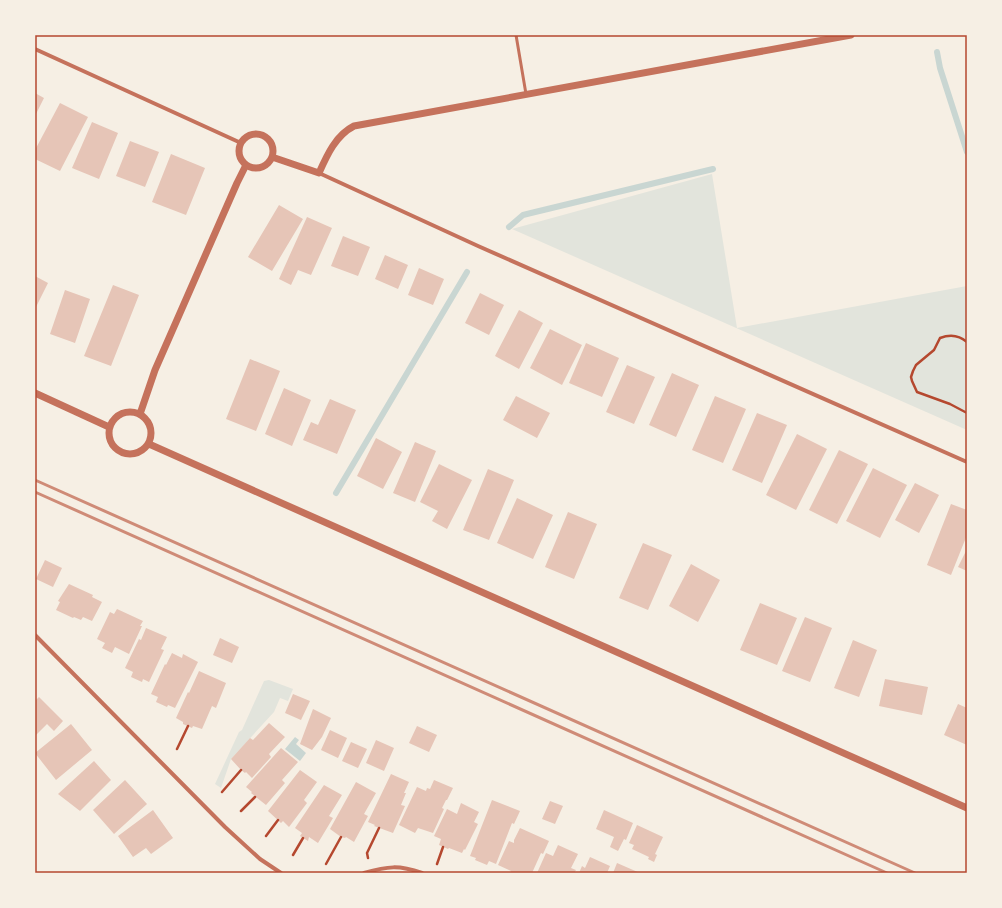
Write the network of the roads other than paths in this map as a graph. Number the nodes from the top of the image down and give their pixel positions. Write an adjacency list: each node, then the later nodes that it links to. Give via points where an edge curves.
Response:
1 (516, 35): 4 (lane)
2 (851, 35): 4 (street)
3 (35, 49): 5 (street)
4 (526, 94): 8 (street, via 354,126 341,134)
5 (241, 143): 6 (street, via 251,135 263,135 273,148); 7 (street, via 239,154)
6 (272, 157): 7 (street, via 264,167); 8 (street)
7 (246, 165): 10 (street, via 155,370)
8 (319, 172): 13 (street, via 478,246)
9 (35, 394): 11 (street)
10 (140, 414): 11 (street, via 125,412 118,415); 12 (street, via 152,430)
11 (109, 427): 12 (street, via 110,441 119,452 132,455 145,449)
12 (149, 444): 15 (street)
13 (967, 462)
14 (35, 635): 17 (street, via 225,826 260,859)
15 (967, 808)
16 (391, 867): 18 (street); 19 (lane); 20 (street, via 407,868)
17 (281, 873)
18 (364, 873)
19 (390, 873)
20 (422, 873)

